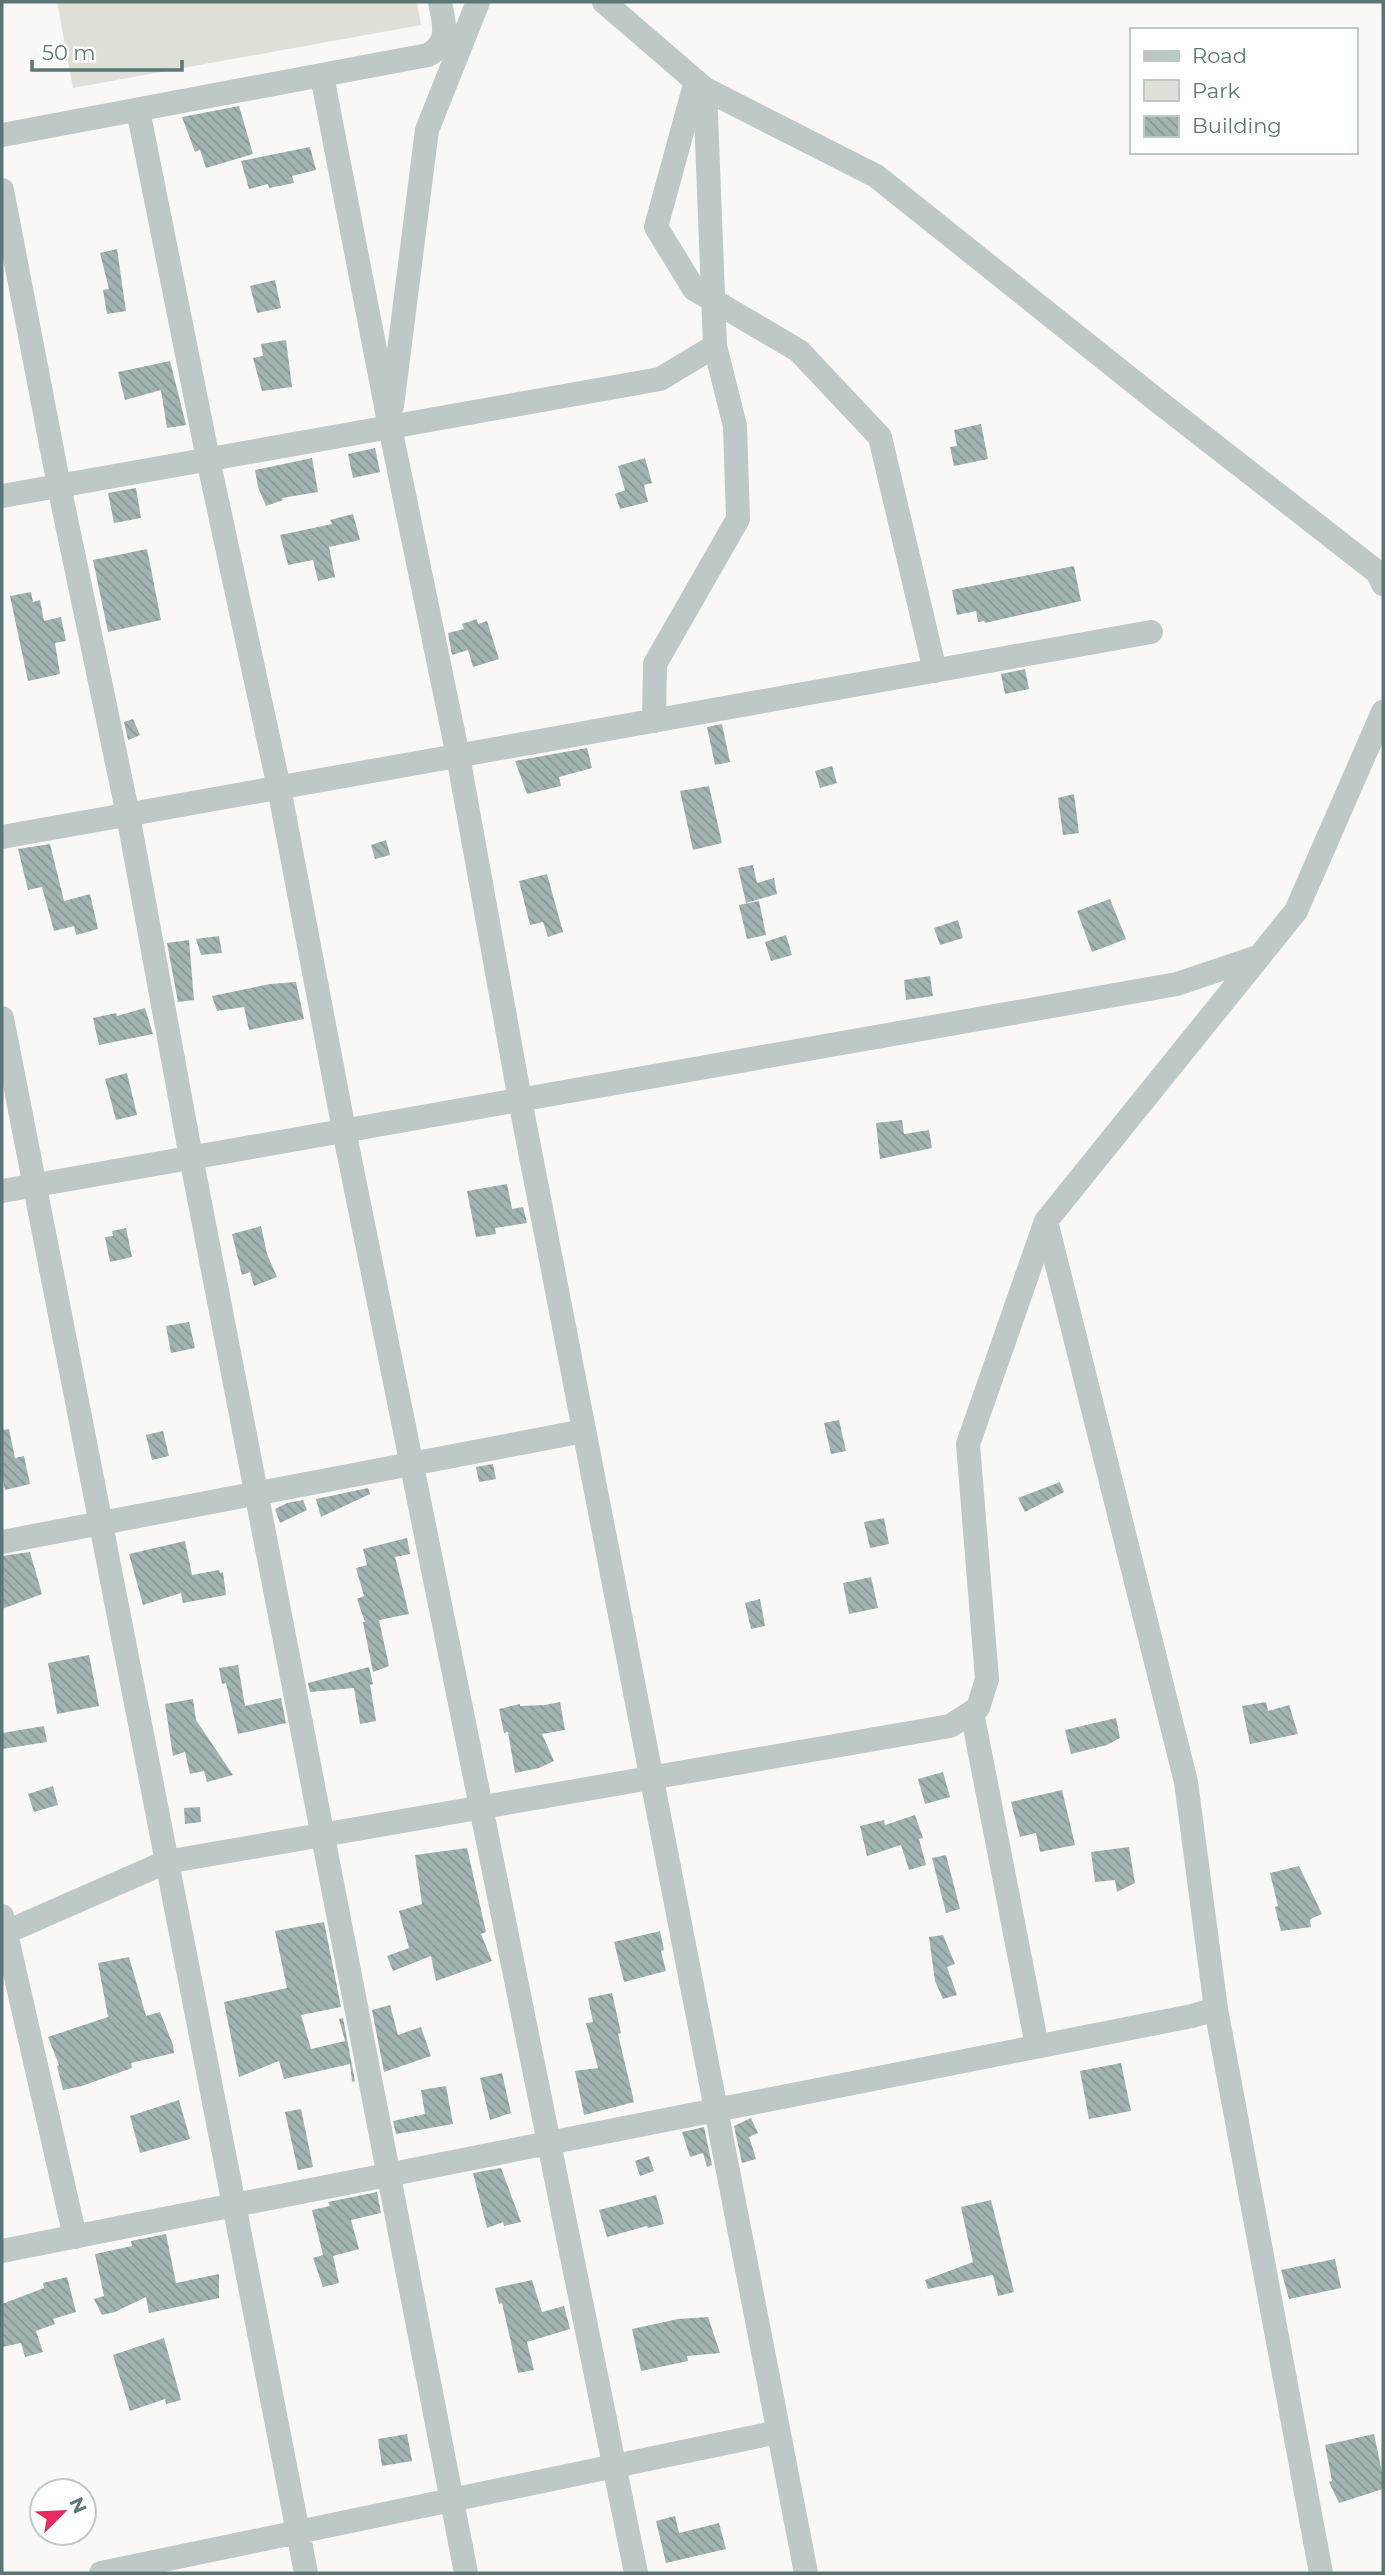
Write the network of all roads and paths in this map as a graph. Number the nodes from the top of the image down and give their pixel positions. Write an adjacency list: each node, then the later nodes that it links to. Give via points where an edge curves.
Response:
1 (440, 2): 4 (street, via 446,34 434,52)
2 (478, 2): 11 (street, via 427,130)
3 (604, 2): 5 (street)
4 (322, 76): 6 (street); 11 (street)
5 (700, 85): 9 (street); 9 (street, via 656,227 694,289); 15 (street, via 876,176 1377,572)
6 (138, 110): 7 (street); 12 (street)
7 (2, 135)
8 (2, 190): 13 (street)
9 (713, 300): 10 (street); 17 (street, via 799,351 880,437)
10 (715, 346): 11 (street, via 660,379); 19 (street, via 735,426 738,519 655,664)
11 (390, 427): 12 (street); 20 (street)
12 (208, 459): 13 (street); 21 (street)
13 (60, 486): 14 (street); 22 (street)
14 (2, 496)
15 (1383, 584)
16 (1151, 632): 17 (street)
17 (934, 671): 19 (street)
18 (1383, 712): 24 (street, via 1296,911)
19 (654, 721): 20 (street)
20 (458, 756): 21 (street); 26 (street)
21 (279, 788): 22 (street); 27 (street)
22 (128, 815): 23 (street); 28 (street)
23 (2, 837)
24 (1260, 956): 26 (street, via 1177,984); 31 (street)
25 (2, 1018): 29 (street)
26 (520, 1100): 27 (street); 32 (street)
27 (344, 1130): 28 (street); 33 (street)
28 (191, 1157): 29 (street); 34 (street)
29 (33, 1185): 30 (street); 35 (street)
30 (2, 1191)
31 (1046, 1221): 37 (street, via 968,1444 987,1679 978,1708); 43 (street, via 1186,1783)
32 (584, 1431): 33 (street); 38 (street)
33 (412, 1464): 34 (street); 39 (street)
34 (256, 1493): 35 (street); 40 (street)
35 (99, 1524): 36 (street); 41 (street)
36 (2, 1542)
37 (972, 1712): 38 (street, via 950,1726); 44 (street)
38 (651, 1778): 39 (street); 45 (street)
39 (481, 1808): 40 (street); 46 (street)
40 (323, 1836): 41 (street); 47 (street)
41 (166, 1862): 42 (street); 48 (street)
42 (3, 1928): 49 (street)
43 (1216, 2009): 44 (street); 60 (street)
44 (1037, 2046): 45 (street)
45 (716, 2109): 46 (street); 51 (street)
46 (549, 2142): 47 (street); 52 (street)
47 (389, 2174): 48 (street); 53 (street)
48 (233, 2204): 49 (street); 54 (street)
49 (75, 2236): 50 (street)
50 (2, 2251)
51 (778, 2432): 52 (street); 59 (street)
52 (614, 2466): 53 (street); 58 (street)
53 (452, 2500): 54 (street); 57 (street)
54 (298, 2532): 55 (street); 56 (street)
55 (101, 2573)
56 (306, 2573)
57 (467, 2573)
58 (636, 2573)
59 (806, 2573)
60 (1321, 2573)

